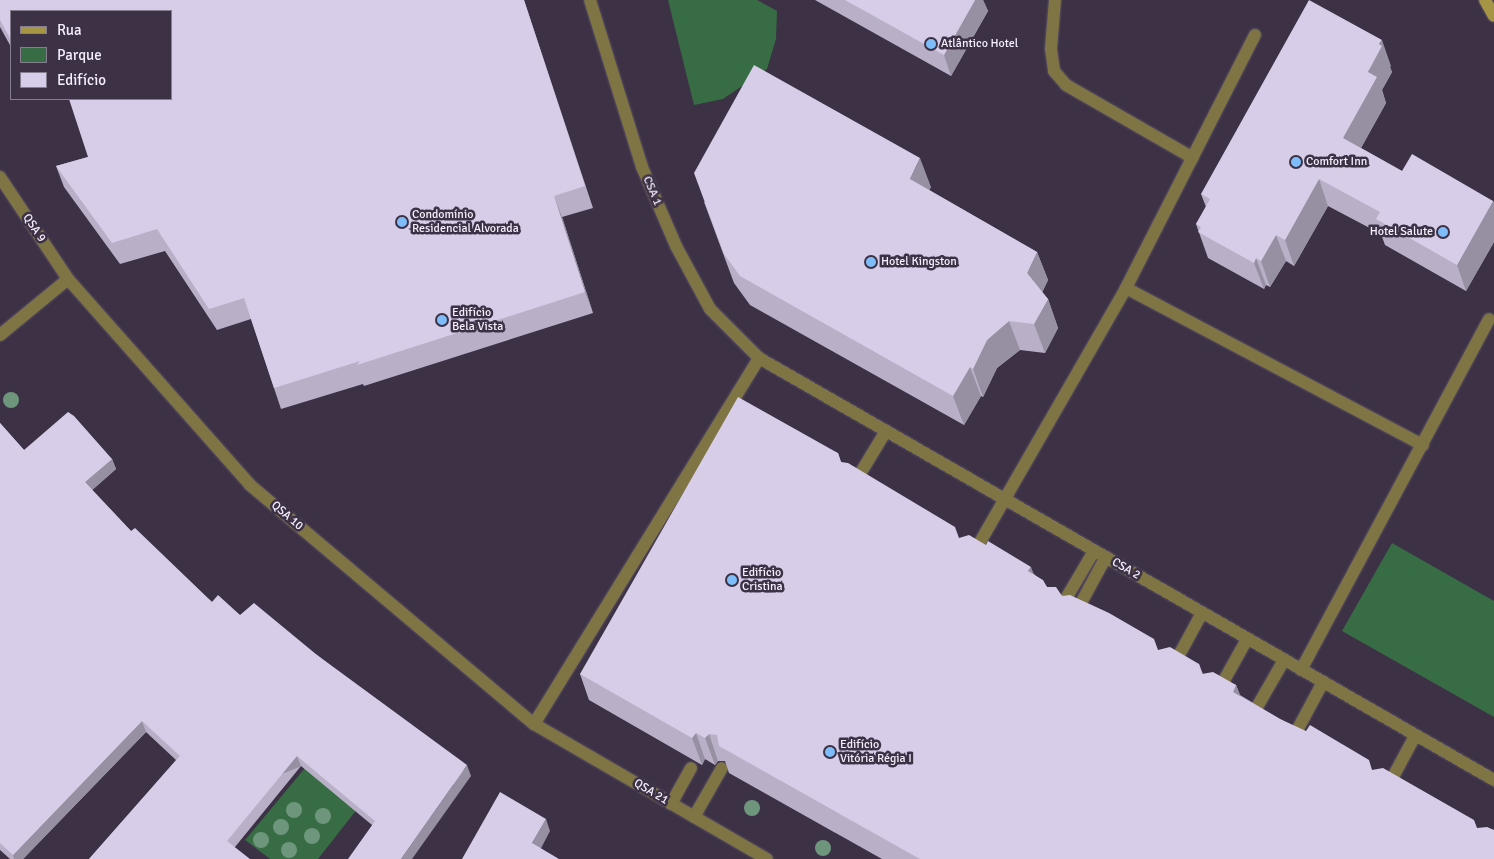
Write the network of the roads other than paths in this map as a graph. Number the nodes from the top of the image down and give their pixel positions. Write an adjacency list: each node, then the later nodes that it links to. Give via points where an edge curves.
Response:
1 (590, 0): 12 (street, CSA 1, via 642,167 676,246 710,309)
2 (1055, 0): 6 (street, via 1051,49 1054,71 1066,85)
3 (1485, 0): 4 (main road)
4 (1494, 16)
5 (1255, 35): 6 (street)
6 (1193, 158): 9 (street)
7 (0, 177): 8 (street, QSA 9)
8 (68, 279): 11 (street); 30 (street, QSA 10, via 250,485)
9 (1126, 288): 14 (street); 16 (street)
10 (1489, 319): 14 (street)
11 (0, 335)
12 (759, 358): 13 (street, CSA 2); 30 (street)
13 (886, 431): 15 (street); 16 (street, CSA 2)
14 (1423, 445): 26 (street)
15 (855, 482)
16 (1004, 499): 17 (street, CSA 2); 18 (street)
17 (1094, 551): 19 (street, CSA 2); 20 (street)
18 (972, 557)
19 (1106, 557): 21 (street, CSA 2); 22 (street)
20 (1061, 608)
21 (1202, 613): 23 (street, CSA 2); 25 (street)
22 (1074, 615)
23 (1247, 639): 24 (street, CSA 2); 28 (street)
24 (1284, 660): 26 (street, CSA 2); 29 (street)
25 (1172, 670)
26 (1301, 670): 27 (street, CSA 2)
27 (1322, 682): 31 (street, CSA 2); 32 (street)
28 (1216, 694)
29 (1253, 714)
30 (534, 724): 37 (street, QSA 21)
31 (1416, 736): 35 (street, CSA 2); 36 (street)
32 (1294, 738)
33 (691, 768): 37 (street)
34 (722, 768): 38 (street)
35 (1494, 780)
36 (1386, 790)
37 (671, 804): 38 (street, QSA 21)
38 (694, 817): 39 (street, QSA 21)
39 (767, 859)

